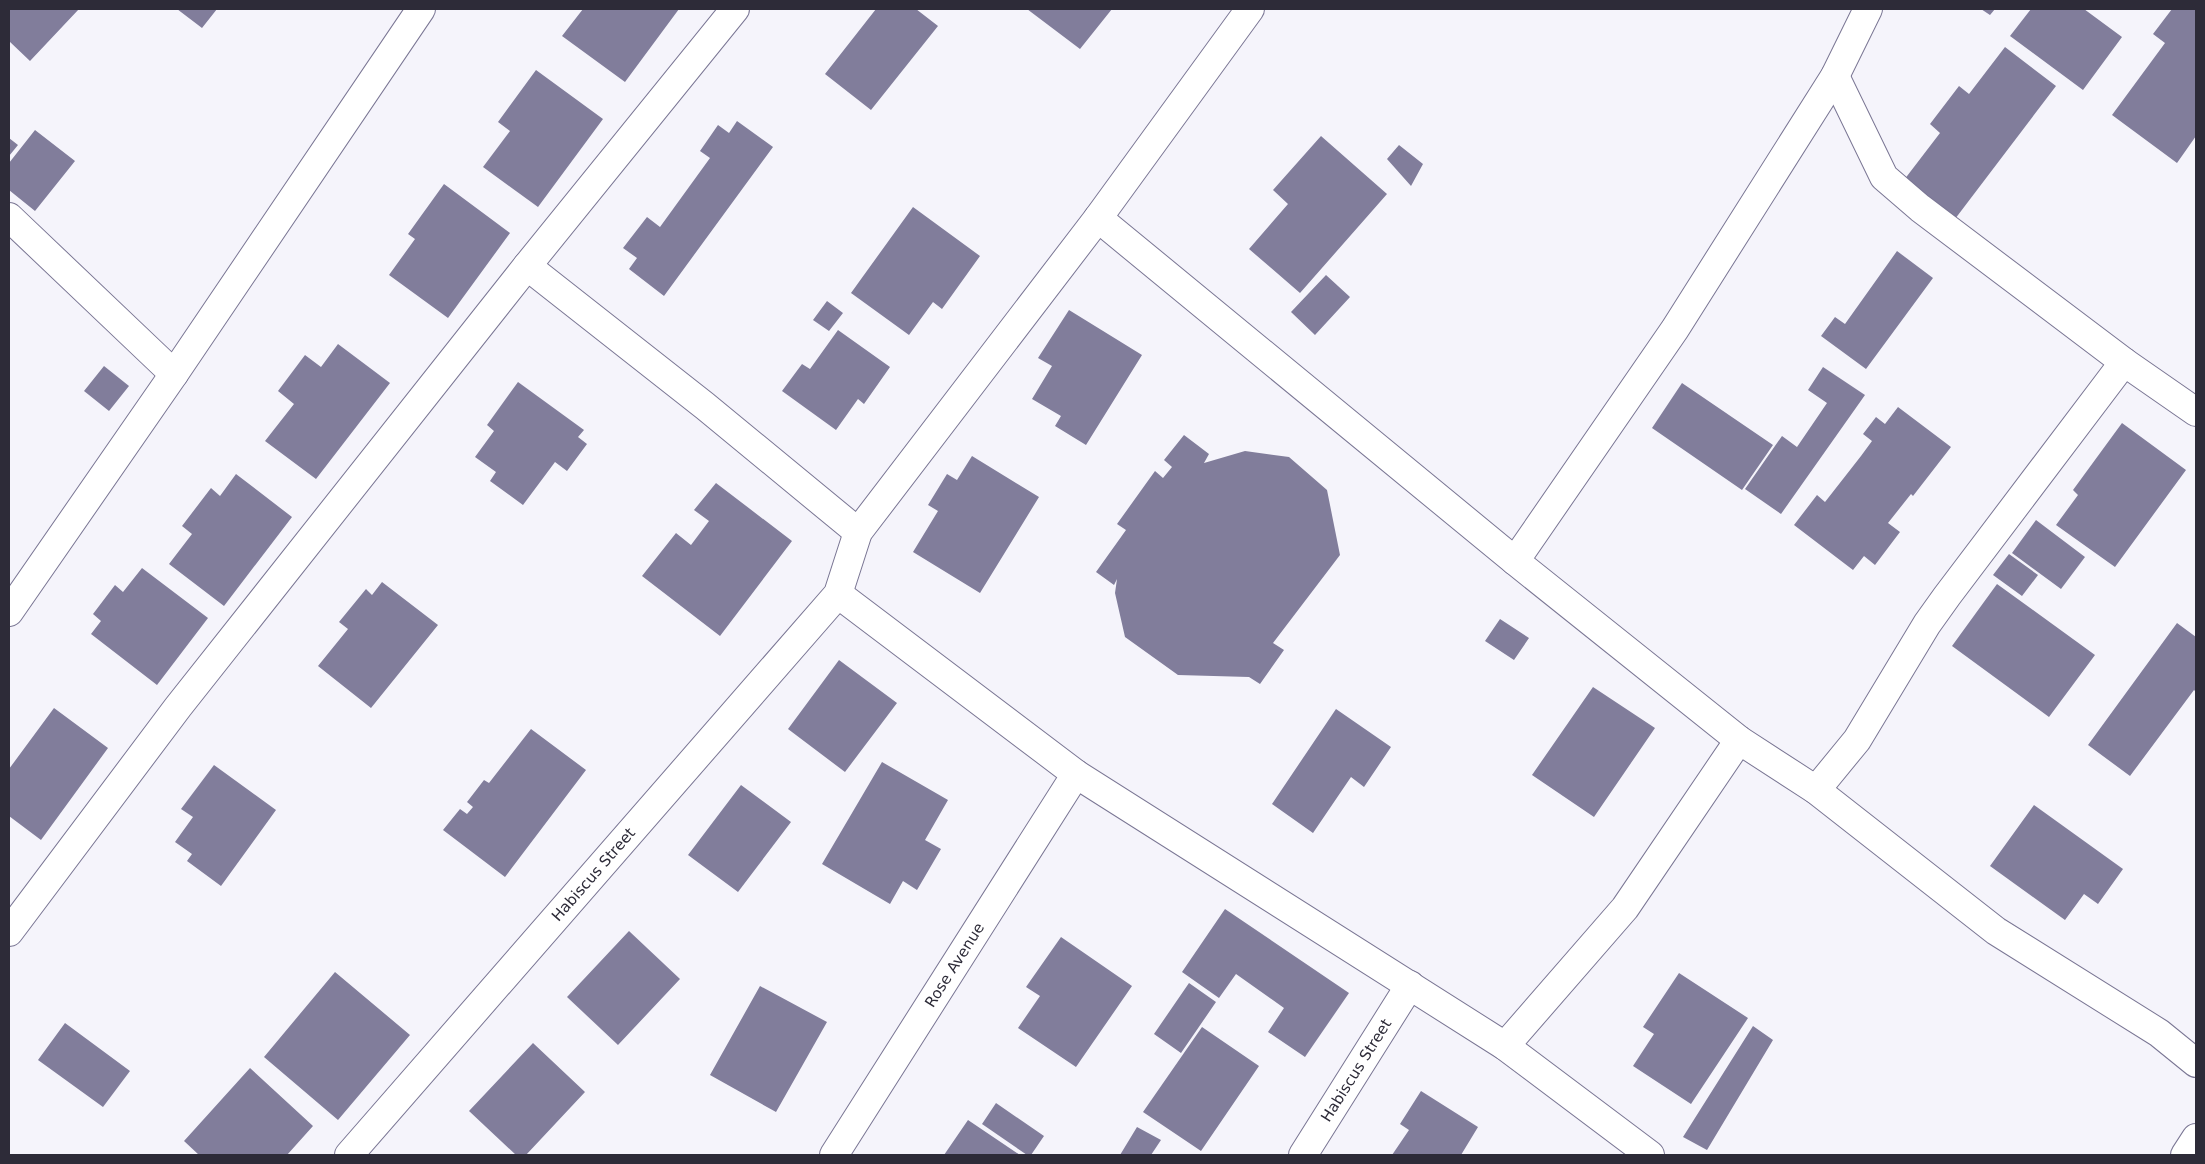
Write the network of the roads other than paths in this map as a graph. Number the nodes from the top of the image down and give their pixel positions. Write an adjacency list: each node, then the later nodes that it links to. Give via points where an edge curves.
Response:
1 (421, 9): 10 (street)
2 (735, 9): 8 (street)
3 (1250, 9): 7 (street)
4 (1868, 9): 5 (street)
5 (1835, 76): 9 (street, via 1884,177 1920,208); 13 (street, via 1675,329)
6 (9, 217): 10 (street)
7 (1098, 218): 12 (street); 13 (street)
8 (527, 266): 12 (street); 19 (street, via 178,707)
9 (2124, 362): 11 (street); 18 (street, via 1947,596 1857,740)
10 (174, 374): 15 (street)
11 (2196, 412)
12 (858, 532): 14 (street)
13 (1515, 561): 16 (street)
14 (838, 594): 17 (street); 24 (street, Habiscus Street)
15 (9, 612)
16 (1739, 740): 18 (street); 21 (street, via 1625,908)
17 (1076, 774): 20 (street); 25 (street, Rose Avenue)
18 (1816, 790): 22 (street, via 1996,931 2159,1033)
19 (9, 932)
20 (1410, 985): 21 (street); 26 (street, Habiscus Street)
21 (1506, 1046): 27 (street)
22 (2196, 1063)
23 (2196, 1138): 28 (street)
24 (349, 1155)
25 (834, 1155)
26 (1303, 1155)
27 (1650, 1155)
28 (2185, 1155)

